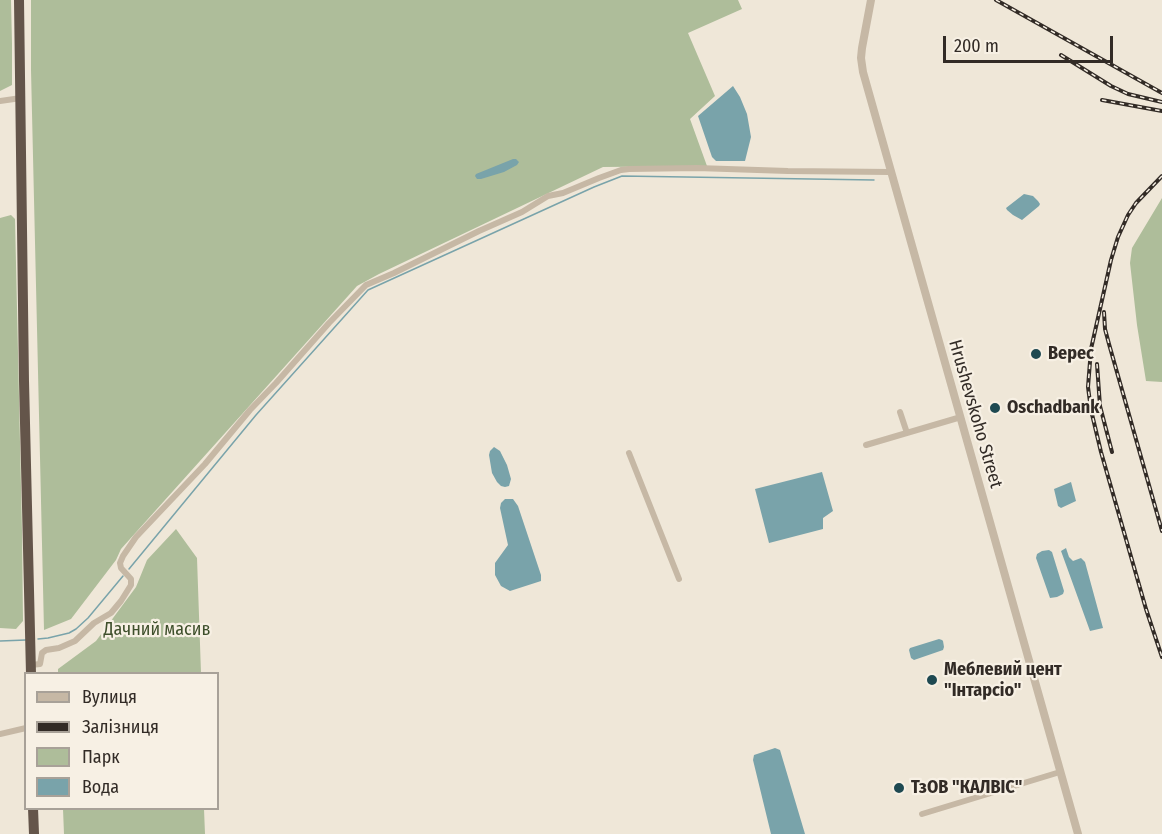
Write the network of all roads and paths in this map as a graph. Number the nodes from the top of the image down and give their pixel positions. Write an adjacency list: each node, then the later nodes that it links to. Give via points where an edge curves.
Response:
1 (19, 0): 3 (highway)
2 (871, 0): 5 (street, Hrushevskoho Street, via 861,58)
3 (21, 98): 4 (street); 12 (highway)
4 (0, 101)
5 (890, 172): 7 (street, Hrushevskoho Street); 12 (street, via 621,170 541,200 366,285 136,537 120,563 131,585 111,613 75,641 42,652 40,664)
6 (900, 412): 8 (street)
7 (961, 417): 8 (street); 15 (street, Hrushevskoho Street)
8 (907, 433): 9 (street)
9 (866, 445)
10 (630, 453): 11 (street)
11 (679, 579)
12 (31, 669)
13 (24, 728): 14 (street)
14 (0, 734)
15 (1060, 772): 17 (street); 19 (street, Hrushevskoho Street)
16 (33, 810): 18 (highway)
17 (922, 814)
18 (34, 834)
19 (1078, 834)

